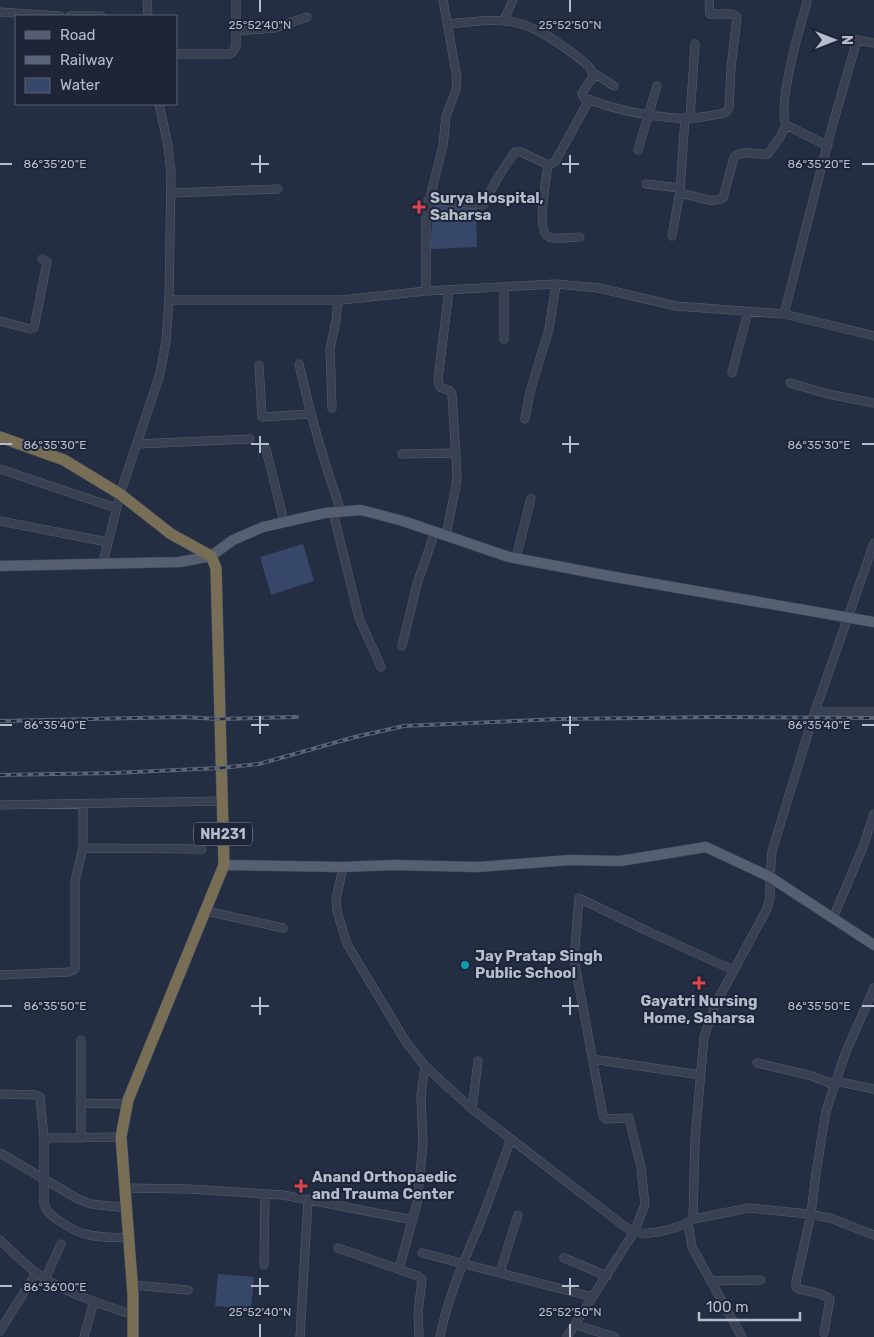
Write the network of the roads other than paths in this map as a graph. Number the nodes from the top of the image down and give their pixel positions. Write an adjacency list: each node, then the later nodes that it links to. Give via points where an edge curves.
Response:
1 (147, 0): 9 (street)
2 (236, 0): 13 (street)
3 (443, 0): 12 (street)
4 (512, 0): 11 (street)
5 (709, 0): 23 (street, via 710,14 737,17 729,108 725,113)
6 (807, 2): 24 (street, via 792,55 784,109)
7 (0, 12): 8 (street)
8 (45, 15)
9 (148, 15)
10 (307, 17): 13 (street, via 275,28)
11 (504, 20): 12 (street); 17 (street, via 525,24 543,33 581,60)
12 (448, 24): 32 (street, via 457,85 446,116 443,146)
13 (236, 31): 16 (street, via 235,49 229,54)
14 (874, 43): 25 (street, via 857,40)
15 (695, 44): 23 (street)
16 (178, 54)
17 (592, 72): 18 (street); 20 (street, via 593,77 582,93)
18 (614, 86)
19 (657, 86): 22 (street)
20 (589, 100): 22 (street); 27 (street, via 555,162)
21 (159, 105): 31 (street, via 168,146)
22 (649, 115): 23 (street); 26 (street)
23 (688, 118): 30 (street)
24 (786, 125): 25 (street); 30 (street, via 768,154 736,154 720,200 684,194)
25 (828, 146): 43 (street)
26 (638, 150)
27 (548, 165): 32 (street, via 515,152 483,205); 34 (street, via 542,203 545,233 549,237)
28 (646, 184): 30 (street)
29 (278, 189): 31 (street)
30 (680, 190): 33 (street)
31 (171, 193): 40 (street)
32 (428, 200): 39 (street)
33 (672, 236)
34 (580, 237)
35 (42, 259): 44 (street, via 47,262 34,328 30,330)
36 (556, 284): 37 (street); 42 (street, via 599,288 676,306); 54 (street, via 549,329)
37 (504, 287): 38 (street); 46 (street)
38 (449, 290): 39 (street); 59 (street, via 438,380 440,387 452,394)
39 (426, 292): 41 (street)
40 (170, 300): 41 (street); 57 (street, via 160,374)
41 (338, 300): 52 (street, via 330,349)
42 (748, 311): 43 (street); 49 (street)
43 (784, 314): 45 (street)
44 (0, 321)
45 (874, 336)
46 (504, 339)
47 (298, 364): 53 (street)
48 (260, 365): 53 (street, via 262,417)
49 (732, 373)
50 (790, 383): 51 (street)
51 (874, 403)
52 (332, 408)
53 (310, 414): 65 (street)
54 (525, 419)
55 (0, 437): 62 (highway, via 64,460)
56 (250, 439): 57 (street)
57 (137, 444): 62 (street)
58 (266, 449): 67 (street)
59 (455, 453): 60 (street); 69 (street, via 456,485)
60 (402, 454)
61 (0, 469): 64 (street)
62 (120, 494): 64 (street); 72 (highway, via 171,534)
63 (531, 498): 73 (street)
64 (116, 508): 70 (street)
65 (337, 511): 67 (main road); 68 (main road, via 361,510); 79 (street, via 359,618)
66 (0, 521): 70 (street)
67 (284, 522): 72 (main road, via 233,540)
68 (435, 532): 69 (main road); 78 (street, via 417,584)
69 (446, 536): 73 (main road)
70 (108, 542): 74 (street)
71 (874, 543): 76 (street)
72 (211, 556): 74 (main road, via 180,562); 82 (highway, NH231, via 216,568)
73 (516, 558): 76 (main road)
74 (103, 563): 75 (main road)
75 (0, 566)
76 (848, 617): 77 (main road); 80 (street)
77 (874, 622)
78 (402, 646)
79 (381, 667)
80 (815, 712): 81 (street); 90 (street, via 772,851)
81 (874, 712)
82 (222, 801): 84 (street); 88 (highway, NH231)
83 (0, 805): 84 (street)
84 (83, 805): 86 (street)
85 (874, 814): 92 (street)
86 (83, 848): 87 (street); 96 (street, via 75,881 75,969 69,972)
87 (202, 848)
88 (224, 865): 89 (main road); 91 (highway, NH231)
89 (344, 867): 90 (main road, via 478,867 570,860 620,862 706,847); 102 (street, via 336,899 347,944)
90 (770, 877): 92 (main road); 95 (street, via 767,910)
91 (206, 910): 93 (street); 108 (highway, NH231)
92 (834, 918): 94 (main road)
93 (283, 928)
94 (874, 945)
95 (733, 970): 99 (street, via 579,898 574,959); 103 (street, via 714,1004 704,1037)
96 (0, 974)
97 (874, 988): 104 (street)
98 (81, 1040): 107 (street)
99 (592, 1059): 103 (street); 124 (street, via 603,1116 606,1119 630,1119 645,1197)
100 (478, 1061): 109 (street)
101 (756, 1062): 104 (street)
102 (424, 1066): 109 (street); 122 (street, via 422,1164)
103 (701, 1075): 123 (street)
104 (835, 1083): 105 (street); 120 (street, via 820,1141)
105 (874, 1089)
106 (0, 1094): 111 (street, via 39,1096)
107 (80, 1103): 108 (street); 112 (street)
108 (127, 1104): 110 (highway, NH231)
109 (472, 1109): 113 (street)
110 (121, 1136): 112 (street); 116 (highway, NH231)
111 (44, 1138): 112 (street); 115 (street)
112 (80, 1138)
113 (511, 1139): 124 (street); 132 (street)
114 (0, 1153): 115 (street)
115 (44, 1179): 119 (street, via 88,1203); 126 (street, via 44,1205 51,1215 89,1236)
116 (125, 1188): 117 (street); 119 (highway, NH231)
117 (265, 1194): 118 (street); 133 (street)
118 (308, 1200): 122 (street); 151 (street)
119 (126, 1208): 126 (highway, NH231)
120 (812, 1214): 123 (street, via 749,1208); 125 (street); 148 (street, via 796,1287 830,1299)
121 (518, 1215): 136 (street)
122 (413, 1220): 134 (street)
123 (691, 1221): 124 (street, via 656,1232); 140 (street, via 692,1248)
124 (634, 1232): 137 (street)
125 (874, 1235)
126 (129, 1238): 141 (highway, NH231)
127 (0, 1240): 135 (street)
128 (61, 1244): 138 (street)
129 (338, 1248): 134 (street)
130 (422, 1253): 132 (street)
131 (564, 1258): 137 (street)
132 (462, 1263): 136 (street); 153 (street)
133 (264, 1265)
134 (399, 1269): 152 (street, via 422,1279)
135 (36, 1272): 138 (street); 147 (street)
136 (500, 1272): 143 (street)
137 (606, 1276): 143 (street)
138 (45, 1279): 144 (street)
139 (761, 1280): 140 (street)
140 (710, 1281): 156 (street)
141 (133, 1285): 142 (street); 145 (highway, NH231)
142 (188, 1290)
143 (593, 1297): 146 (street)
144 (94, 1301): 145 (street); 149 (street)
145 (133, 1315): 150 (highway, NH231)
146 (576, 1325): 154 (street); 155 (street)
147 (0, 1331)
148 (824, 1333)
149 (84, 1337)
150 (133, 1337)
151 (300, 1337)
152 (419, 1337)
153 (440, 1337)
154 (567, 1337)
155 (615, 1337)
156 (742, 1337)

